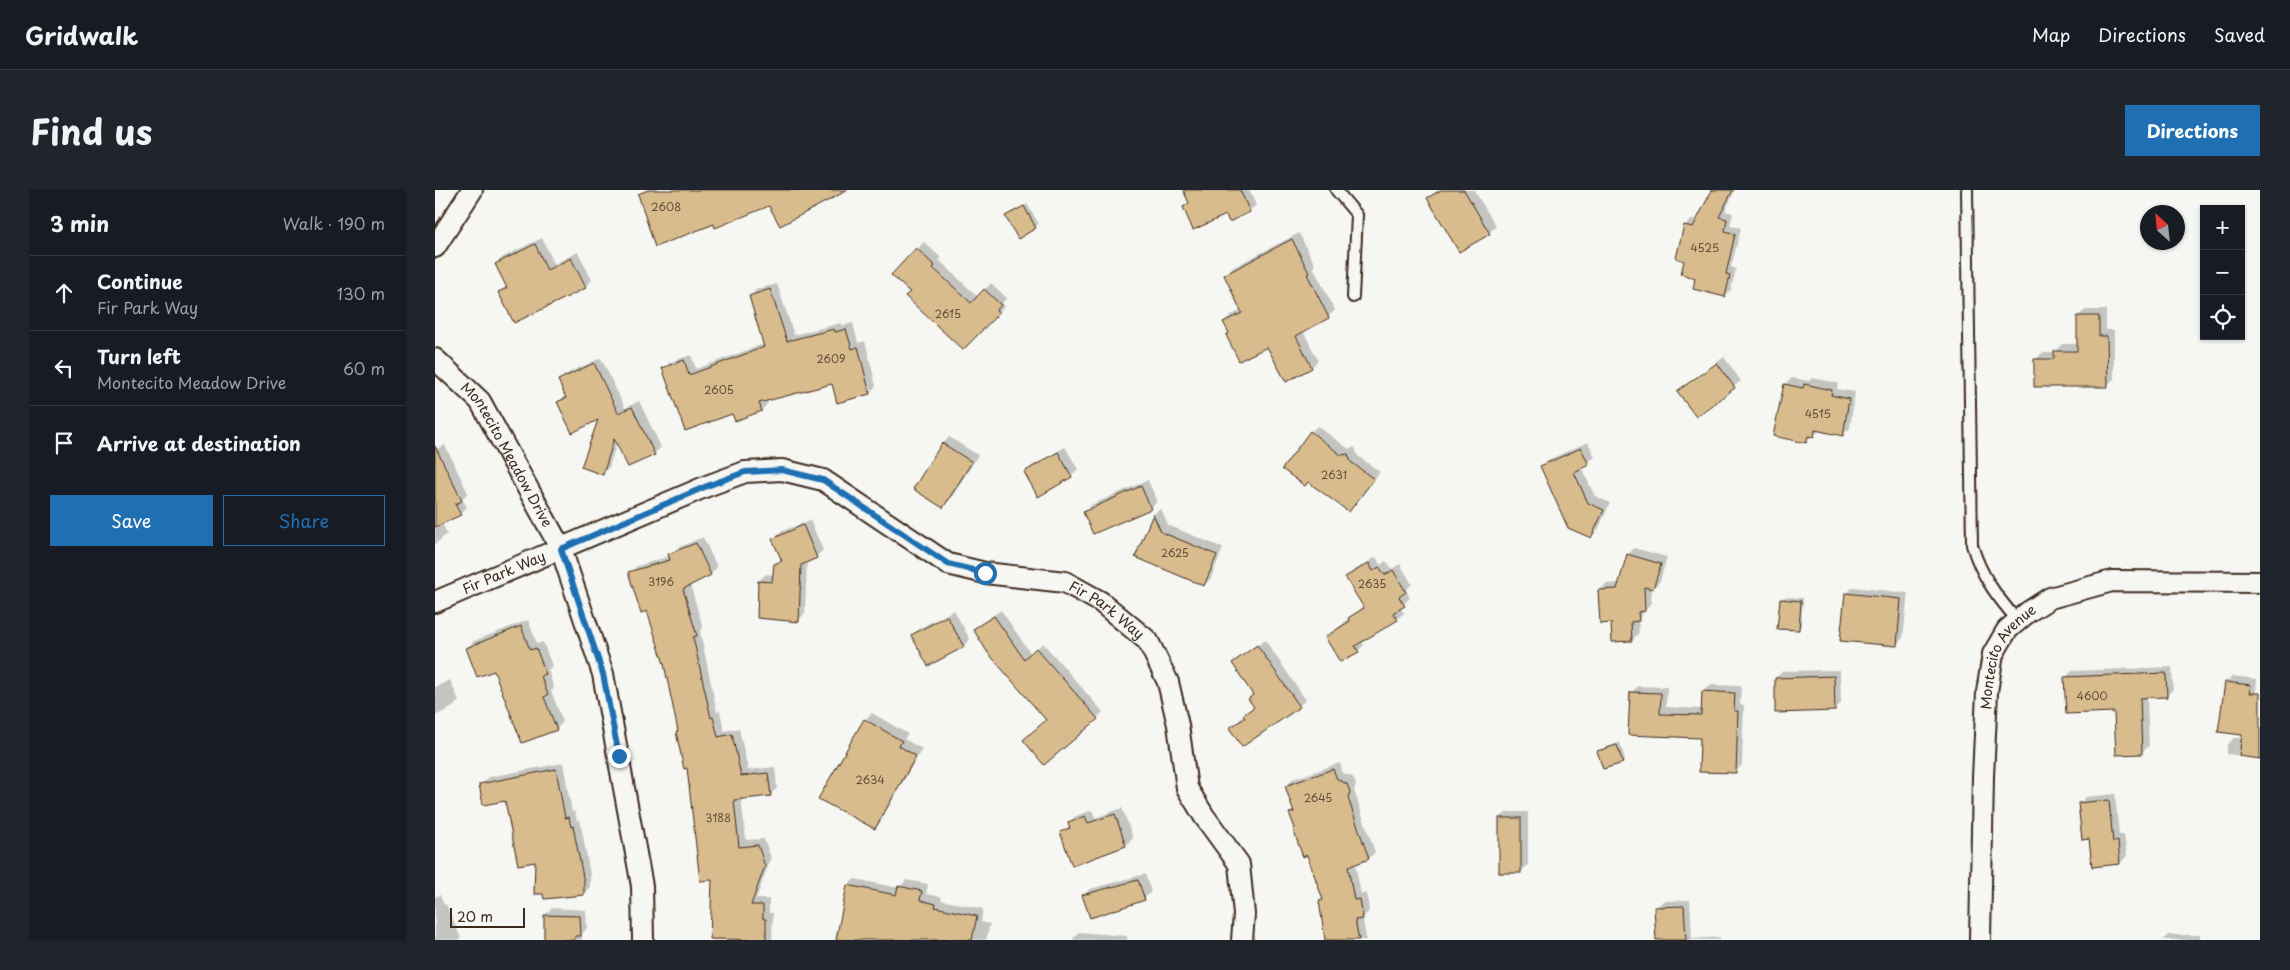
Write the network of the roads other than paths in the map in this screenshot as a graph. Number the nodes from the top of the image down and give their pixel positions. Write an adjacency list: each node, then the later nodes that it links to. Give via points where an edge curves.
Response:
1 (472, 190): 4 (street)
2 (1336, 190): 5 (lane, via 1357,215)
3 (1967, 190): 10 (lane, via 1973,545 1976,560 1993,592)
4 (435, 247)
5 (1353, 297)
6 (435, 359): 7 (street, Montecito Meadow Drive, via 480,401)
7 (561, 549): 9 (street, Fir Park Way); 11 (street, Montecito Meadow Drive, via 603,674 642,886); 12 (street, Fir Park Way, via 722,480 745,472 782,470 823,480 948,564 985,573 1065,582 1101,602 1148,641 1168,682 1187,788 1239,864 1244,914)
8 (2260, 582): 10 (street, Montecito Avenue, via 2112,581 2050,598)
9 (435, 602)
10 (2018, 621): 13 (street, Montecito Avenue, via 2007,630 1993,654 1987,692)
11 (643, 940)
12 (1242, 940)
13 (1980, 940)

